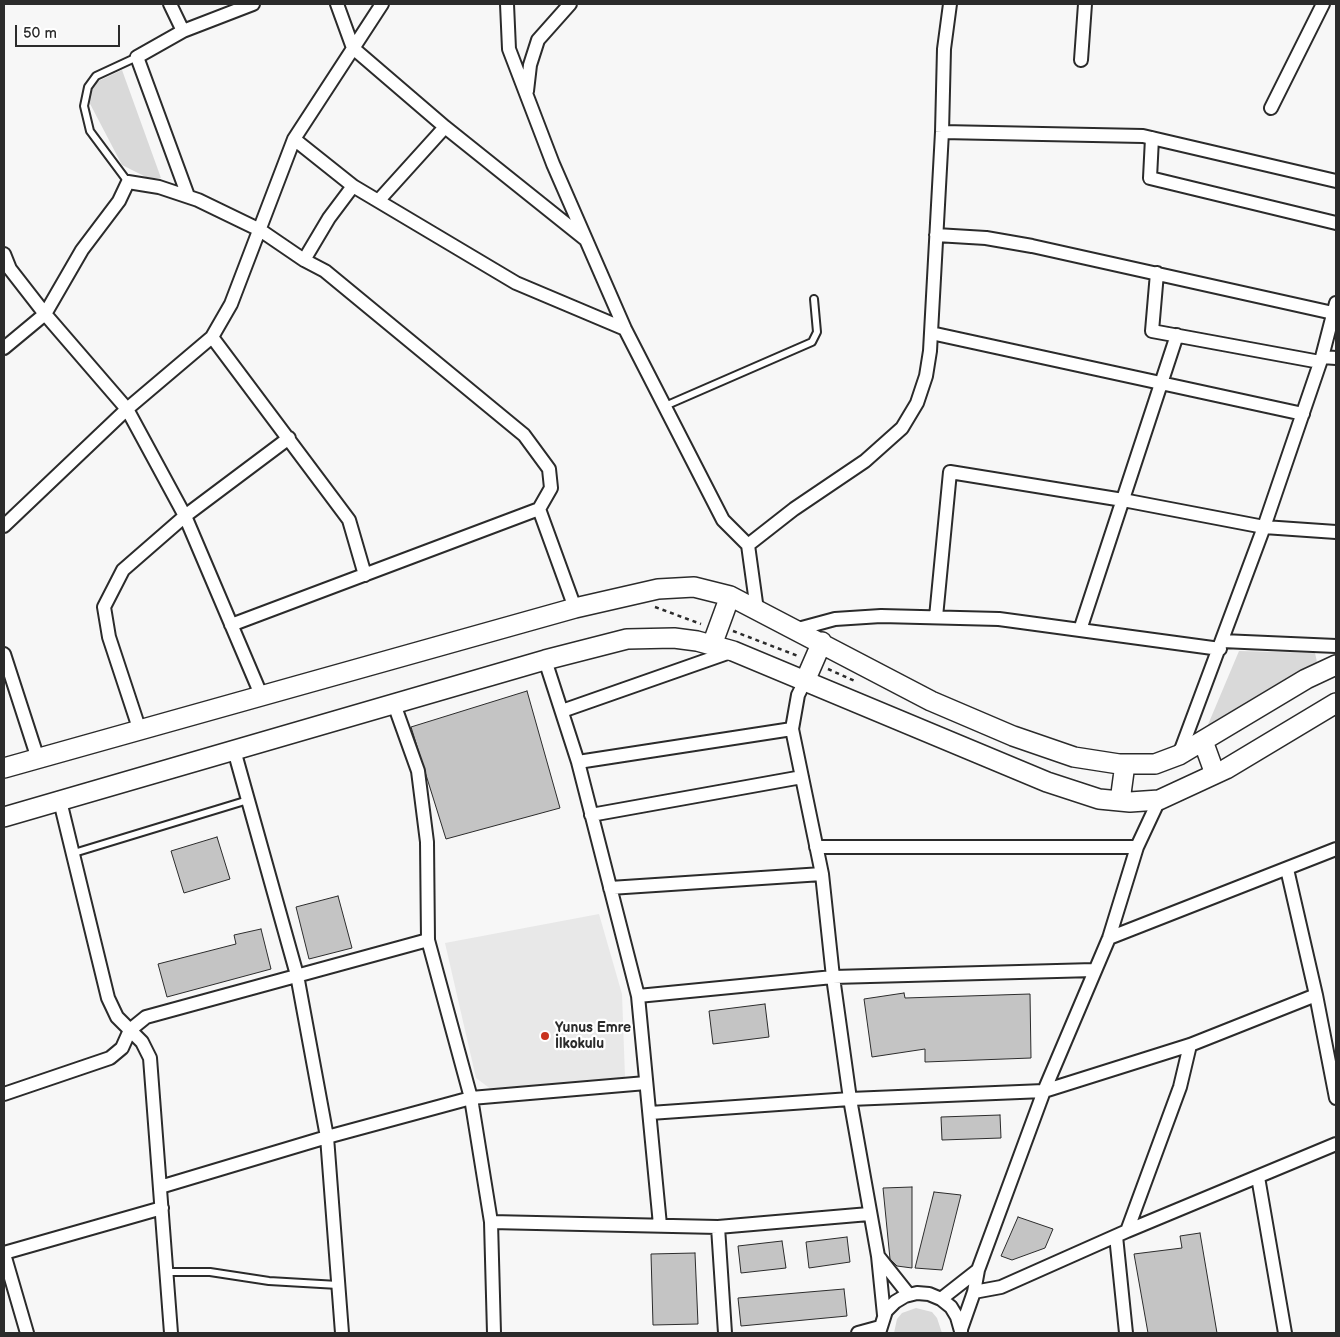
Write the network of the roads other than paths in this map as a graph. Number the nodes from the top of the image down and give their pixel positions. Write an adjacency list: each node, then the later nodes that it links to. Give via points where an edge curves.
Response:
1 (170, 4): 10 (street)
2 (252, 4): 10 (street)
3 (337, 4): 11 (street)
4 (382, 4): 11 (street)
5 (506, 4): 14 (street, via 509,49)
6 (570, 4): 14 (street, via 538,40 530,65)
7 (950, 4): 17 (street, via 944,50)
8 (1085, 4): 13 (street)
9 (1323, 4): 15 (street)
10 (183, 31): 12 (street)
11 (353, 48): 16 (street); 19 (street)
12 (137, 57): 21 (lane, via 96,76 88,87 84,106 90,131); 23 (street)
13 (1081, 60)
14 (527, 94): 28 (street)
15 (1271, 108)
16 (445, 128): 24 (street); 28 (street)
17 (942, 132): 18 (street); 27 (street)
18 (1152, 138): 20 (street); 25 (street, via 1150,178)
19 (294, 139): 22 (street); 26 (street)
20 (1336, 181)
21 (128, 182): 23 (street); 35 (street, via 82,250)
22 (353, 186): 24 (street); 30 (street)
23 (188, 196): 26 (street)
24 (378, 200): 36 (street, via 516,283)
25 (1336, 222)
26 (260, 230): 30 (street); 39 (street, via 231,304)
27 (936, 235): 32 (street, via 1023,244); 37 (street)
28 (587, 241): 36 (street)
29 (4, 254): 31 (street)
30 (304, 260): 49 (street, via 326,271 524,435 549,469 551,488)
31 (7, 270): 35 (street)
32 (1157, 273): 34 (street); 38 (street, via 1152,331)
33 (814, 299): 44 (lane, via 817,332 812,342)
34 (1335, 308): 42 (street)
35 (45, 314): 40 (street); 45 (street)
36 (625, 329): 44 (street)
37 (931, 333): 43 (street); 54 (street, via 926,376 917,403 902,428 865,461)
38 (1177, 335): 42 (street); 43 (street)
39 (212, 336): 45 (street); 47 (street)
40 (4, 348)
41 (1336, 358): 42 (street)
42 (1321, 359): 46 (street)
43 (1161, 383): 46 (street); 48 (street)
44 (665, 406): 54 (street, via 723,520)
45 (127, 409): 50 (street); 51 (street)
46 (1303, 414): 52 (street)
47 (289, 438): 50 (street); 55 (street, via 350,520)
48 (1123, 500): 52 (street); 59 (street, via 950,472); 62 (street)
49 (540, 509): 55 (street); 57 (street)
50 (185, 516): 60 (street); 77 (street, via 123,570 104,607 109,637)
51 (4, 526)
52 (1264, 527): 53 (street); 65 (street)
53 (1336, 532)
54 (748, 545): 58 (street)
55 (365, 575): 60 (street)
56 (730, 596): 57 (main road, via 694,587 658,589); 58 (main road); 63 (main road)
57 (575, 608): 72 (main road)
58 (757, 610): 61 (main road)
59 (936, 617): 61 (street, via 835,619); 62 (street, via 999,619)
60 (231, 624): 72 (street)
61 (798, 630): 64 (main road)
62 (1080, 630): 65 (street)
63 (715, 636): 67 (main road); 69 (main road, via 644,638 603,644)
64 (822, 642): 71 (main road); 83 (main road, via 931,701 1013,736 1074,757)
65 (1221, 645): 66 (street); 80 (street)
66 (1336, 646)
67 (733, 652): 71 (main road); 75 (street)
68 (4, 654): 81 (street)
69 (545, 660): 74 (main road); 75 (street)
70 (1336, 665): 78 (main road, via 1306,679)
71 (805, 682): 76 (street, via 798,695); 90 (main road, via 1047,782)
72 (262, 697): 77 (main road)
73 (1336, 703): 85 (main road)
74 (394, 704): 79 (main road); 101 (street, via 418,771 427,842)
75 (562, 711): 82 (street)
76 (792, 730): 82 (street); 86 (street)
77 (140, 731): 81 (main road)
78 (1203, 741): 80 (main road); 85 (main road)
79 (234, 750): 87 (street); 89 (main road)
80 (1179, 755): 83 (main road, via 1155,764)
81 (38, 759): 84 (main road)
82 (578, 762): 91 (street)
83 (1125, 764): 90 (main road)
84 (4, 768)
85 (1215, 774): 88 (main road)
86 (802, 777): 91 (street); 94 (street)
87 (248, 800): 96 (lane); 103 (street)
88 (1159, 800): 90 (main road); 93 (street)
89 (60, 801): 92 (main road); 96 (street)
90 (1120, 801)
91 (591, 815): 99 (street)
92 (4, 817)
93 (1137, 846): 94 (street); 100 (street)
94 (816, 847): 98 (street)
95 (1336, 849): 97 (street)
96 (74, 853): 107 (street, via 108,998 117,1017)
97 (1287, 869): 100 (street); 105 (street)
98 (822, 874): 99 (street); 104 (street)
99 (610, 888): 106 (street)
100 (1109, 938): 102 (street)
101 (428, 940): 103 (street); 112 (street)
102 (1094, 970): 104 (street); 110 (street)
103 (298, 975): 107 (street, via 146,1017); 116 (street)
104 (833, 977): 106 (street); 114 (street)
105 (1316, 994): 108 (street); 113 (street)
106 (638, 996): 109 (street)
107 (130, 1030): 111 (street, via 122,1048 110,1058); 119 (street, via 142,1042 150,1058)
108 (1190, 1045): 110 (street); 125 (street, via 1180,1087)
109 (646, 1083): 112 (street); 115 (street)
110 (1044, 1091): 114 (street); 128 (street)
111 (4, 1094)
112 (471, 1098): 116 (street); 122 (street)
113 (1336, 1098)
114 (850, 1099): 115 (street); 121 (street)
115 (650, 1113): 123 (street)
116 (327, 1137): 119 (street); 130 (street)
117 (1336, 1144): 118 (street)
118 (1258, 1177): 125 (street); 143 (street)
119 (160, 1187): 120 (street)
120 (162, 1208): 126 (street); 129 (street)
121 (870, 1214): 124 (street); 127 (street)
122 (491, 1222): 123 (street); 139 (street)
123 (660, 1225): 124 (street)
124 (718, 1226): 140 (street)
125 (1122, 1234): 131 (street, via 1001,1287); 142 (street)
126 (4, 1254): 136 (street)
127 (878, 1256): 132 (street); 134 (street)
128 (978, 1270): 131 (street); 133 (street)
129 (166, 1272): 130 (lane, via 210,1272 269,1281); 137 (street)
130 (338, 1285): 138 (street)
131 (974, 1292): 135 (street)
132 (909, 1295): 133 (street, via 930,1294); 134 (street, via 894,1302)
133 (941, 1299): 135 (street, via 951,1307)
134 (881, 1325): 141 (street)
135 (961, 1331)
136 (27, 1333)
137 (171, 1333)
138 (342, 1333)
139 (494, 1333)
140 (725, 1333)
141 (858, 1333)
142 (1126, 1333)
143 (1286, 1333)

